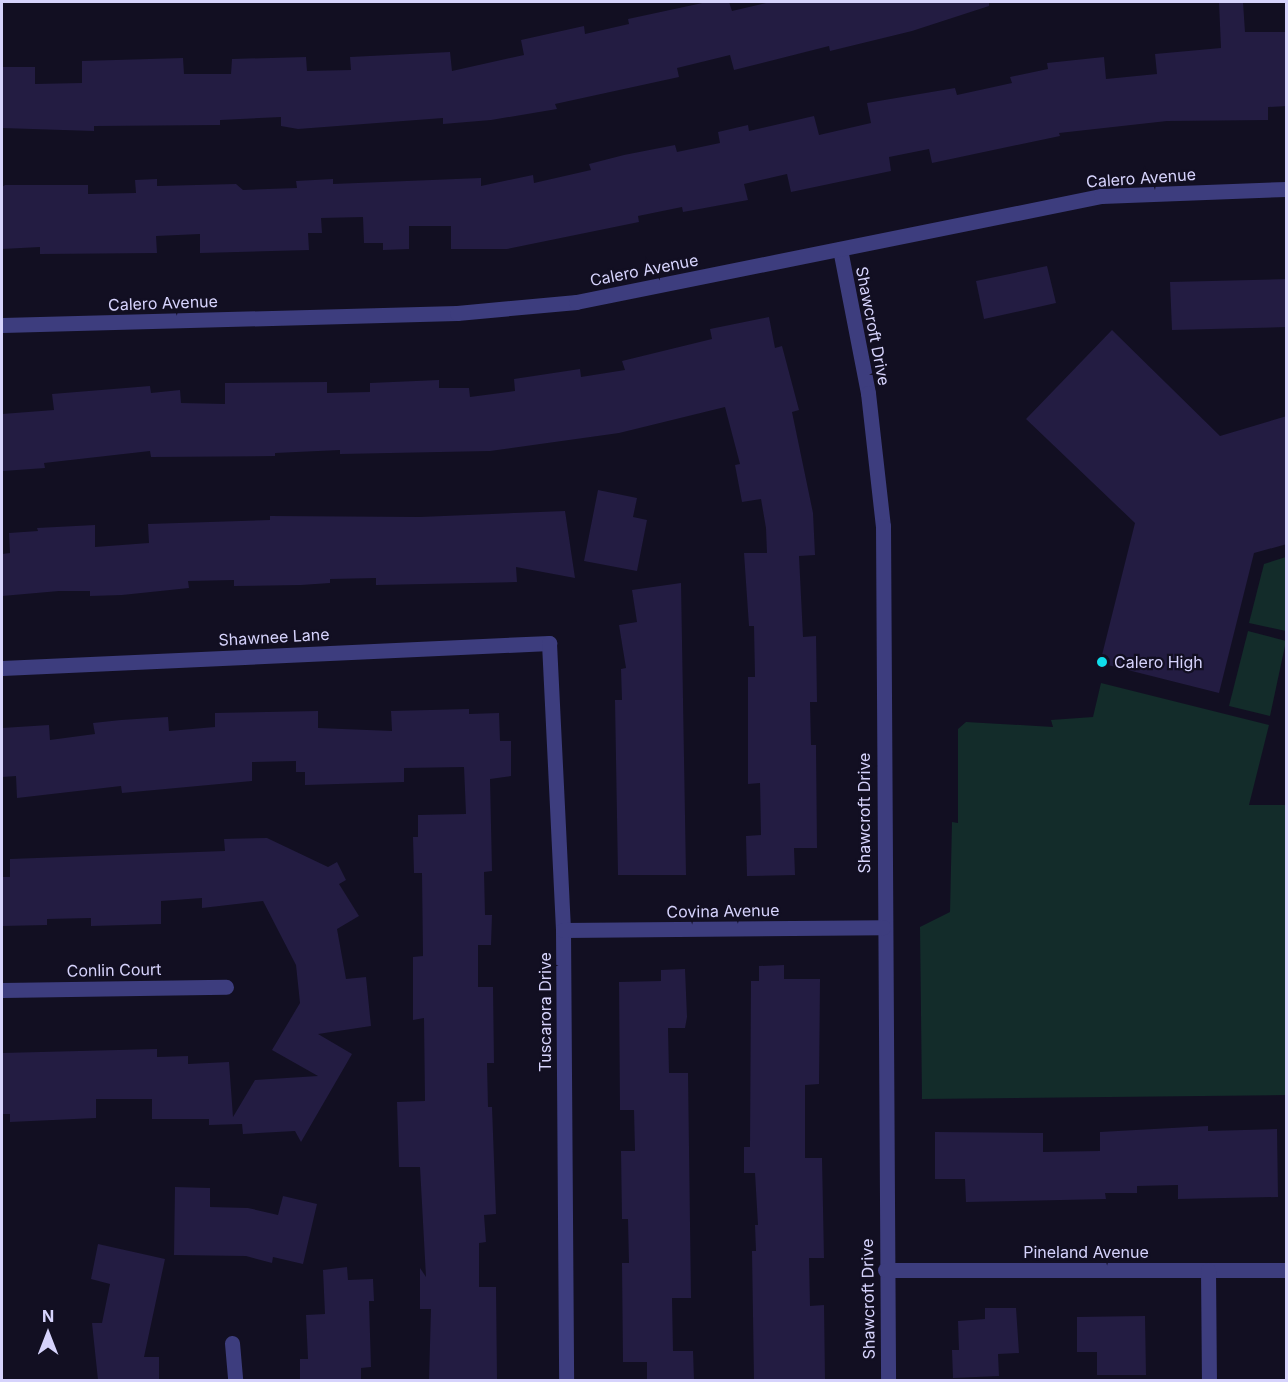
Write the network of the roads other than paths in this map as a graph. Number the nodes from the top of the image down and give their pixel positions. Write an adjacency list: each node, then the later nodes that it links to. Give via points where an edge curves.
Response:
1 (1287, 189): 2 (street, Calero Avenue, via 1101,196)
2 (840, 249): 3 (street, Calero Avenue, via 576,302 493,310); 6 (street, Shawcroft Drive, via 868,393 883,526)
3 (2, 325)
4 (549, 643): 5 (street, Shawnee Lane); 7 (street, Tuscarora Drive)
5 (2, 668)
6 (883, 927): 7 (street, Covina Avenue); 10 (street, Shawcroft Drive)
7 (563, 930): 15 (street, Tuscarora Drive)
8 (226, 987): 9 (street, Conlin Court)
9 (2, 990)
10 (885, 1270): 11 (street, Pineland Avenue); 16 (street, Shawcroft Drive)
11 (1208, 1270): 12 (street, Pineland Avenue); 17 (street)
12 (1287, 1270)
13 (232, 1343): 14 (street)
14 (236, 1380)
15 (566, 1380)
16 (888, 1380)
17 (1209, 1380)

